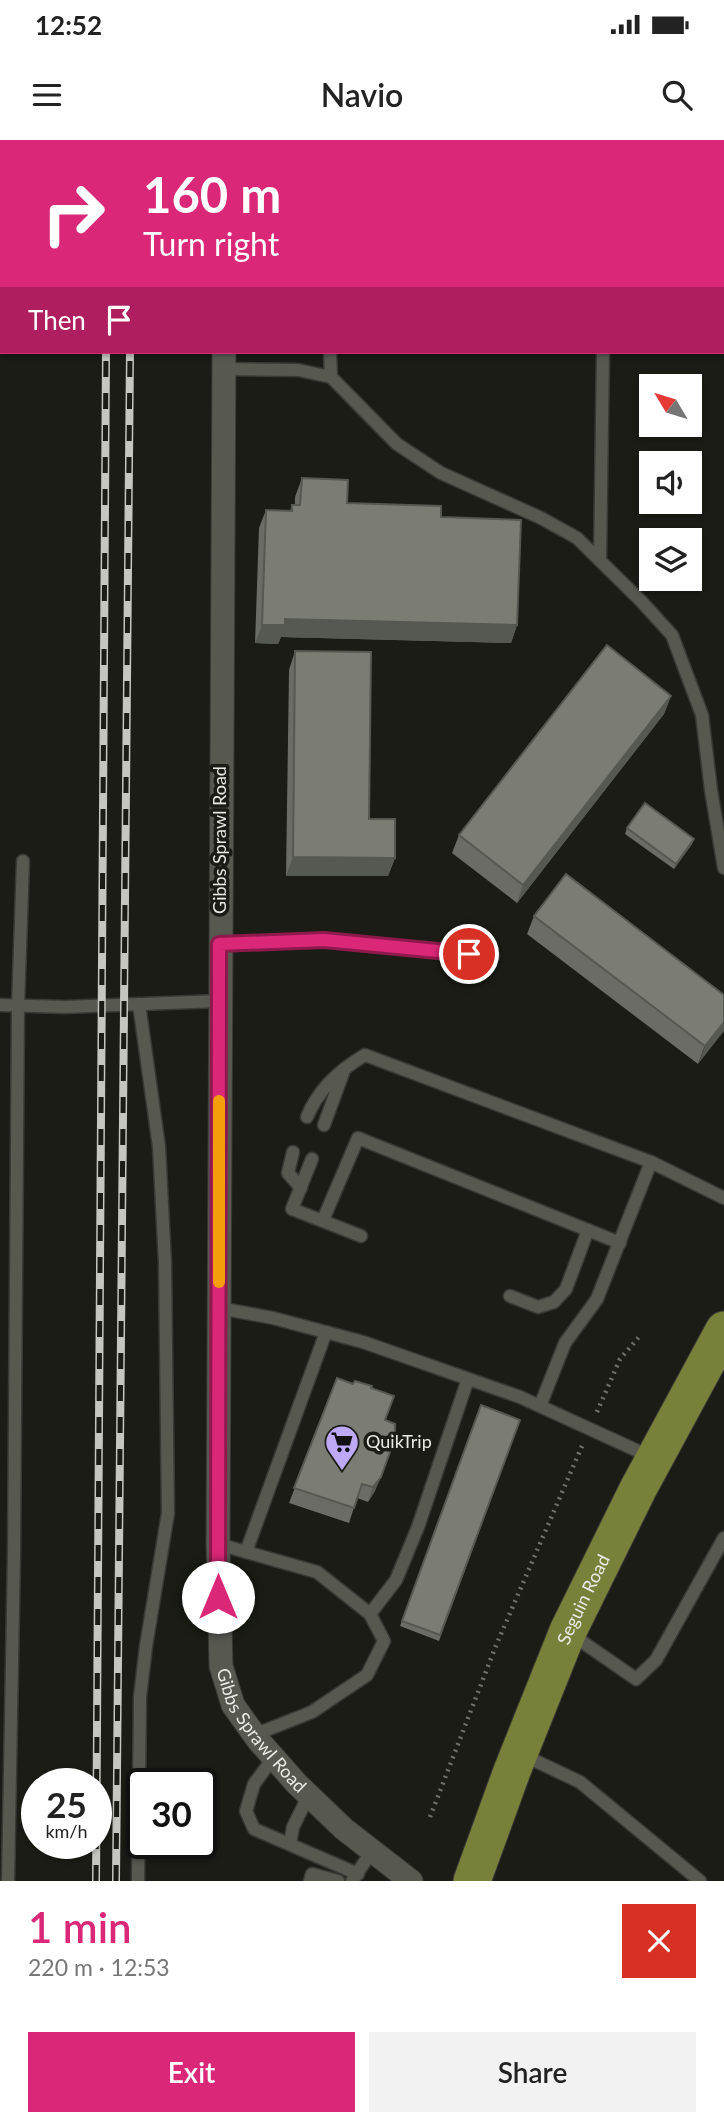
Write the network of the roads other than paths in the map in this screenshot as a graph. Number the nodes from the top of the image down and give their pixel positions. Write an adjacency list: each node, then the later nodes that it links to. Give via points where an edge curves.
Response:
1 (330, 354): 4 (lane)
2 (603, 354): 5 (lane)
3 (224, 360): 4 (lane); 8 (street, Gibbs Sprawl Road)
4 (331, 377): 5 (lane, via 397,444 441,473 565,531)
5 (600, 560): 7 (lane, via 672,635 702,715)
6 (23, 861): 13 (lane)
7 (724, 868)
8 (219, 944): 9 (lane, via 324,940); 10 (street, Gibbs Sprawl Road)
9 (493, 956)
10 (219, 1001): 11 (lane); 27 (street, Gibbs Sprawl Road)
11 (139, 1004): 13 (lane); 48 (lane, via 159,1147 168,1513 140,1697)
12 (0, 1005): 13 (lane)
13 (18, 1006): 37 (lane)
14 (346, 1066): 15 (lane, via 313,1102); 16 (lane); 19 (lane, via 365,1055)
15 (307, 1117)
16 (324, 1125)
17 (293, 1152): 20 (lane, via 288,1173)
18 (312, 1159): 20 (lane)
19 (652, 1162): 21 (lane); 25 (lane)
20 (301, 1188): 22 (lane, via 292,1209)
21 (724, 1198)
22 (323, 1220): 23 (lane, via 358,1138); 24 (lane)
23 (588, 1230): 25 (lane); 26 (lane, via 566,1289 554,1302 538,1307)
24 (361, 1236)
25 (620, 1242): 31 (lane, via 597,1298 565,1343)
26 (510, 1296)
27 (219, 1308): 29 (lane); 34 (street, Gibbs Sprawl Road)
28 (724, 1330): 32 (main road, Seguin Road)
29 (326, 1332): 30 (lane); 36 (lane)
30 (468, 1379): 31 (lane); 38 (lane, via 396,1580)
31 (540, 1406): 32 (lane)
32 (654, 1458): 39 (main road, Seguin Road)
33 (724, 1538): 39 (lane, via 656,1660 636,1679)
34 (218, 1544): 36 (lane); 40 (street, Gibbs Sprawl Road, via 221,1666 233,1706)
35 (0, 1552): 37 (lane)
36 (246, 1552): 38 (lane, via 317,1572)
37 (14, 1553): 47 (lane)
38 (370, 1614): 40 (lane, via 384,1641 367,1675 312,1712)
39 (568, 1632): 41 (main road, Seguin Road)
40 (254, 1735): 42 (street, Gibbs Sprawl Road)
41 (519, 1753): 52 (main road, Seguin Road); 53 (lane, via 580,1782)
42 (274, 1757): 43 (street, Gibbs Sprawl Road); 44 (lane, via 254,1784 246,1811 254,1829)
43 (309, 1795): 44 (lane); 45 (street, Gibbs Sprawl Road)
44 (290, 1844): 46 (lane)
45 (372, 1851): 46 (lane); 51 (street, Gibbs Sprawl Road)
46 (355, 1877)
47 (8, 1881)
48 (138, 1881)
49 (310, 1881): 50 (lane, via 312,1874)
50 (338, 1881)
51 (411, 1881)
52 (472, 1881)
53 (700, 1881)

